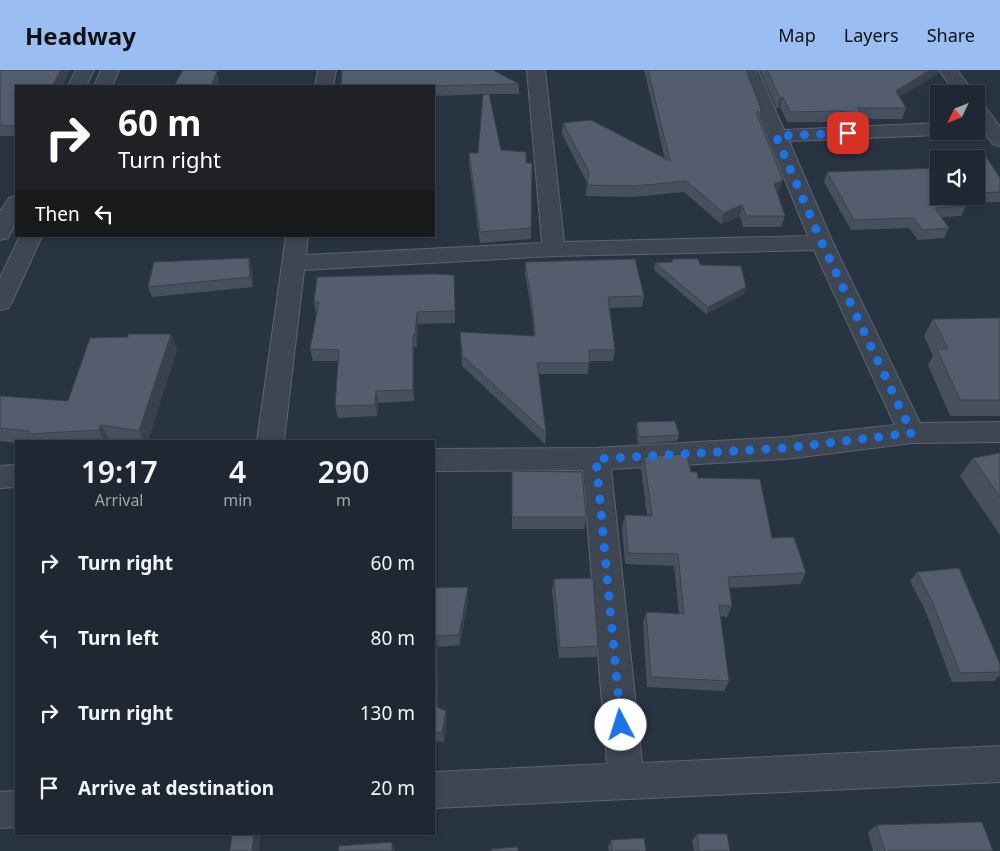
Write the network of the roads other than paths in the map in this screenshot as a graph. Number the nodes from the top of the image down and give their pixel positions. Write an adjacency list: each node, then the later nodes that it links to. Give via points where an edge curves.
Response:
1 (85, 70): 7 (street)
2 (110, 70): 8 (street)
3 (327, 70): 9 (street)
4 (536, 70): 18 (street)
5 (749, 70): 12 (street)
6 (948, 70): 10 (street)
7 (78, 85)
8 (103, 85)
9 (324, 85)
10 (959, 85)
11 (930, 129): 12 (street)
12 (776, 136): 17 (street)
13 (15, 204): 14 (street)
14 (0, 233)
15 (31, 237): 20 (street)
16 (297, 237): 19 (street)
17 (822, 243): 18 (street); 22 (street)
18 (554, 249): 19 (street)
19 (292, 263): 23 (street)
20 (0, 302)
21 (1000, 432): 22 (street)
22 (912, 433): 24 (street, via 786,448)
23 (270, 440)
24 (596, 459): 25 (street); 29 (street)
25 (435, 460)
26 (15, 476): 27 (street)
27 (0, 477)
28 (1000, 764): 29 (street)
29 (626, 782): 30 (street)
30 (435, 790)
31 (15, 809): 32 (street)
32 (0, 810)

